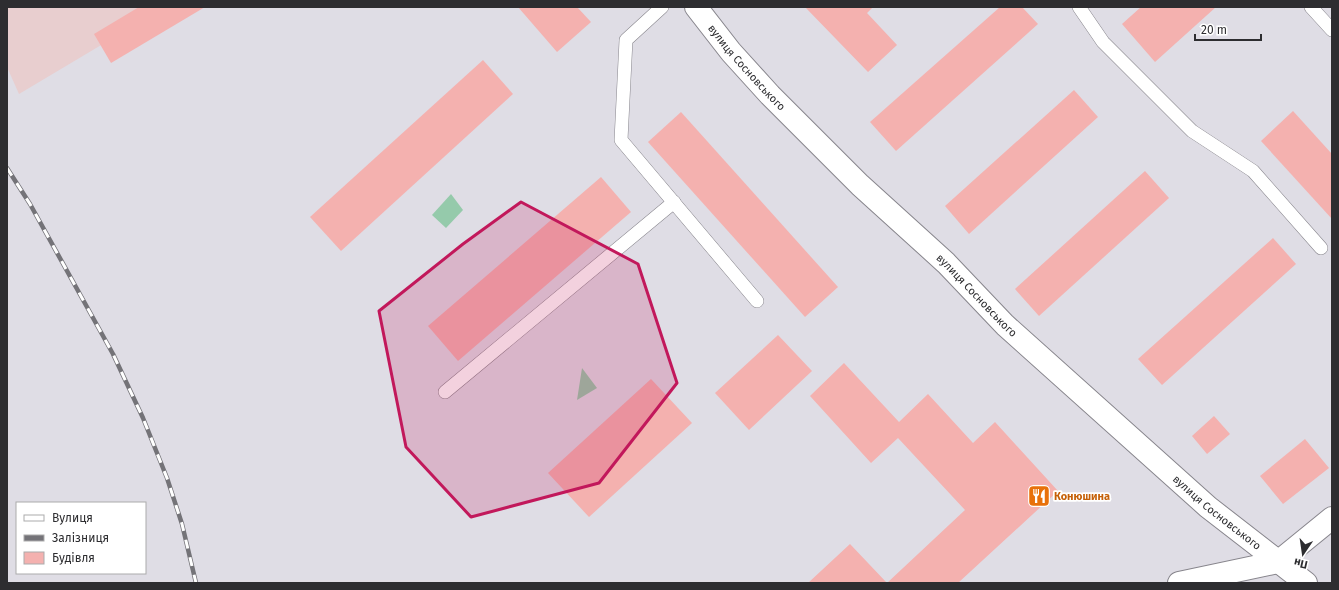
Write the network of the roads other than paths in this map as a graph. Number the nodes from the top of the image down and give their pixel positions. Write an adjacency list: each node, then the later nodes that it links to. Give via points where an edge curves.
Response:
1 (662, 7): 6 (lane, via 626,40 621,140)
2 (696, 7): 11 (street, вулиця Сосновського, via 731,52 770,95 860,185 946,263 1005,325 1208,507)
3 (1079, 7): 7 (lane, via 1103,42 1192,131 1253,171)
4 (1311, 7): 5 (lane)
5 (1332, 30)
6 (674, 202): 8 (lane); 9 (lane)
7 (1321, 248)
8 (757, 301)
9 (445, 392)
10 (1332, 518): 11 (street)
11 (1278, 562): 12 (street); 13 (street, вулиця Сосновського)
12 (1179, 583)
13 (1306, 583)

